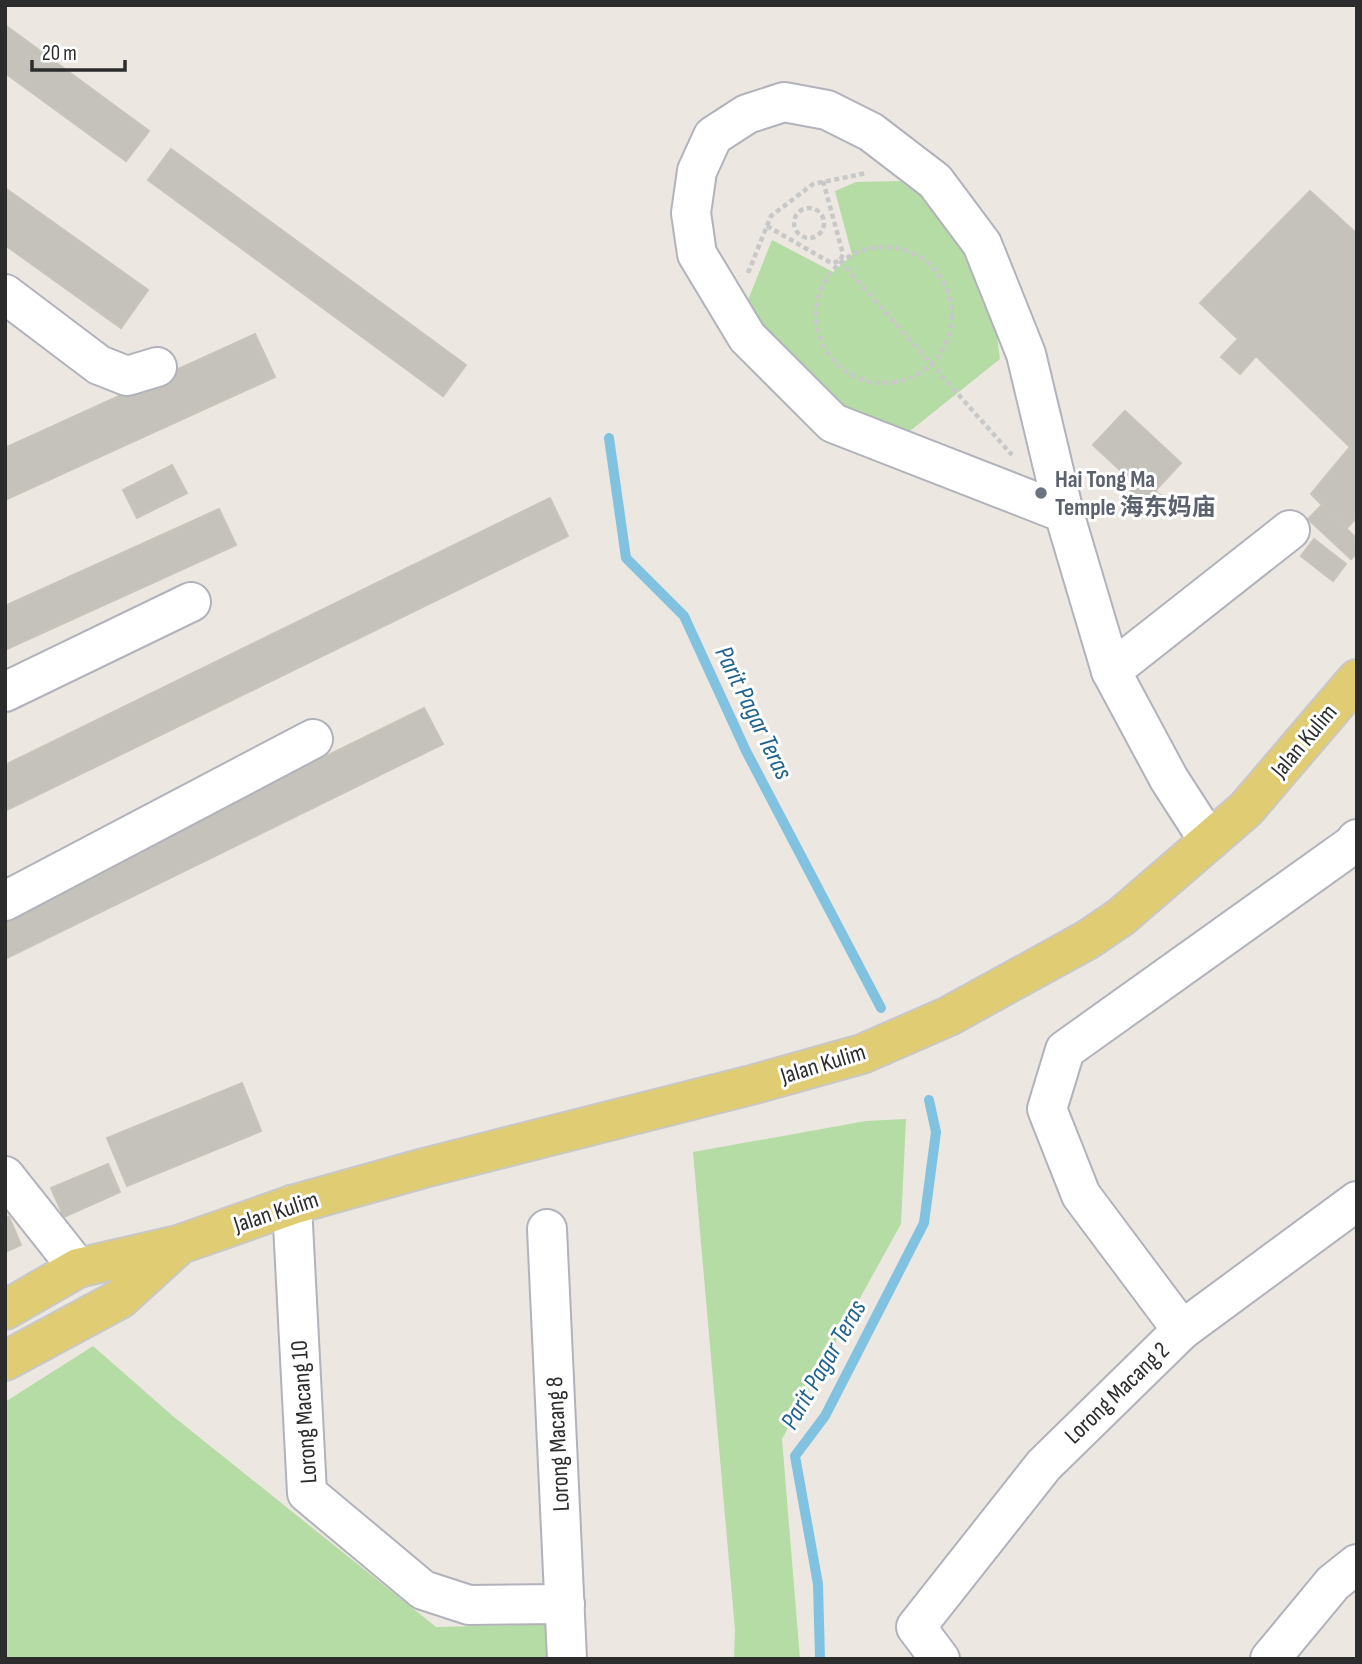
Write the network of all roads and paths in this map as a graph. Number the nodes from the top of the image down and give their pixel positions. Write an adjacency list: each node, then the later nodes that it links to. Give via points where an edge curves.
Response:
1 (916, 166): 2 (path); 10 (street, via 871,132 827,110 784,102 747,114 713,136 697,171 691,213 697,254); 14 (street, via 935,181 982,244 1026,354)
2 (823, 181): 3 (path); 5 (path, via 771,216)
3 (830, 207): 4 (path); 8 (path)
4 (823, 221): 6 (path, via 818,234); 6 (path, via 815,209 801,210 794,227)
5 (767, 226): 7 (path); 10 (path)
6 (804, 237): 7 (path)
7 (790, 240): 8 (path, via 831,263)
8 (840, 261): 11 (path); 11 (path, via 881,247 902,249 936,271 947,288 952,309 944,348); 11 (path, via 818,296 815,318 820,340 832,359 848,373 891,383)
9 (5, 294): 12 (street, via 99,365 127,376)
10 (729, 307): 14 (street, via 747,337 833,423)
11 (931, 364): 13 (path)
12 (157, 367)
13 (1020, 463)
14 (1064, 513): 17 (street)
15 (1290, 530): 17 (street)
16 (191, 602): 19 (street)
17 (1111, 671): 22 (street, via 1169,779)
18 (1357, 679): 22 (main road, Jalan Kulim, via 1246,809)
19 (5, 692)
20 (313, 739): 23 (street)
21 (1357, 839): 31 (street, via 1065,1050 1047,1109 1081,1195)
22 (1209, 841): 26 (main road, Jalan Kulim, via 1121,917 1087,940 949,1016 862,1054)
23 (5, 901)
24 (5, 1176): 29 (street)
25 (1357, 1201): 31 (street, Lorong Macang 2)
26 (292, 1205): 28 (main road, Jalan Kulim); 34 (street, Lorong Macang 10, via 307,1493 424,1590 469,1605)
27 (547, 1229): 34 (street, Lorong Macang 8)
28 (178, 1245): 29 (main road, Jalan Kulim); 32 (main road, Jalan Kulim, via 120,1299)
29 (78, 1268): 30 (main road, Jalan Kulim)
30 (5, 1310)
31 (1182, 1330): 36 (street, Lorong Macang 2, via 1044,1465 916,1626)
32 (5, 1361)
33 (1357, 1564): 37 (street, via 1333,1583)
34 (565, 1604): 35 (street, Lorong Macang 8)
35 (566, 1659)
36 (940, 1659)
37 (1270, 1659)

